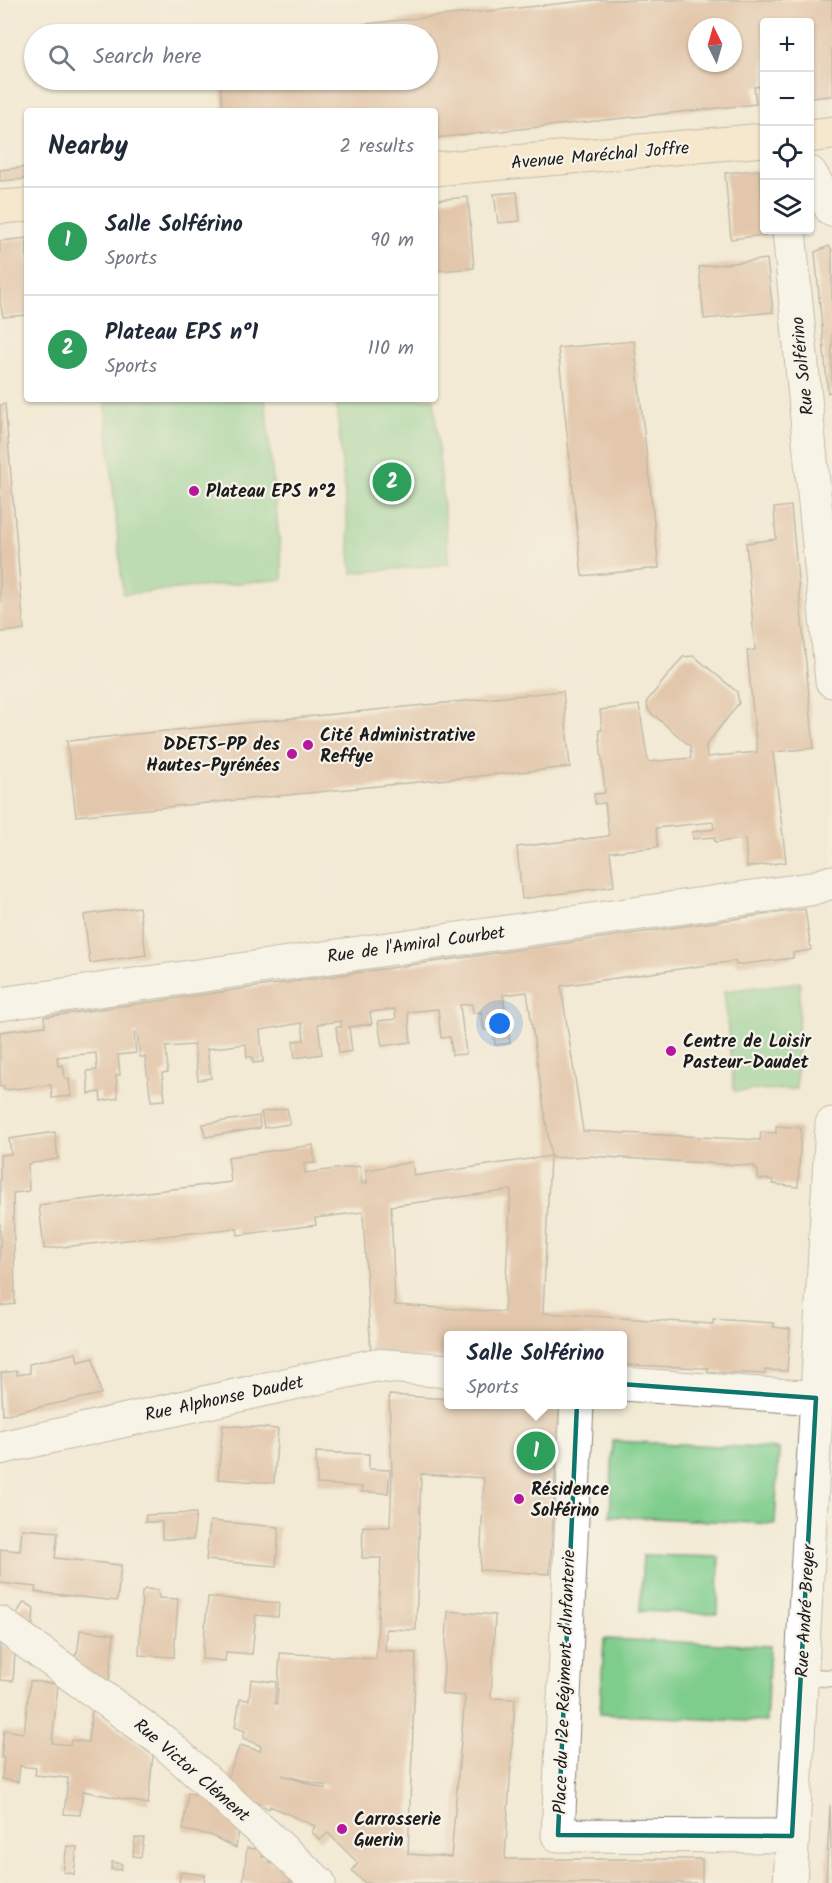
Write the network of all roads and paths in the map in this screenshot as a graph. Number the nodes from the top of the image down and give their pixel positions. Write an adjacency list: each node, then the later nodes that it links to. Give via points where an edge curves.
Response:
1 (832, 133): 2 (main road)
2 (814, 135)
3 (760, 140): 4 (main road, Avenue Maréchal Joffre)
4 (438, 169)
5 (814, 180): 8 (street)
6 (24, 205): 7 (main road)
7 (0, 207)
8 (832, 210)
9 (789, 234): 10 (street, Rue Solférino)
10 (832, 681)
11 (832, 882): 12 (street, Rue de l'Amiral Courbet, via 799,890)
12 (0, 1004)
13 (832, 1124): 14 (street, Rue André Breyer)
14 (826, 1310): 17 (street, Rue André Breyer)
15 (444, 1371): 19 (street, Rue Alphonse Daudet, via 375,1365)
16 (627, 1384): 17 (street)
17 (816, 1398): 21 (street, Rue André Breyer)
18 (577, 1409): 22 (street, Place du 12e Régiment d'Infanterie, via 558,1835)
19 (0, 1448)
20 (0, 1623): 23 (street, Rue Victor Clément, via 164,1742)
21 (817, 1678): 22 (street, Rue André Breyer)
22 (792, 1836): 24 (street, Rue André Breyer)
23 (319, 1883)
24 (790, 1883)

